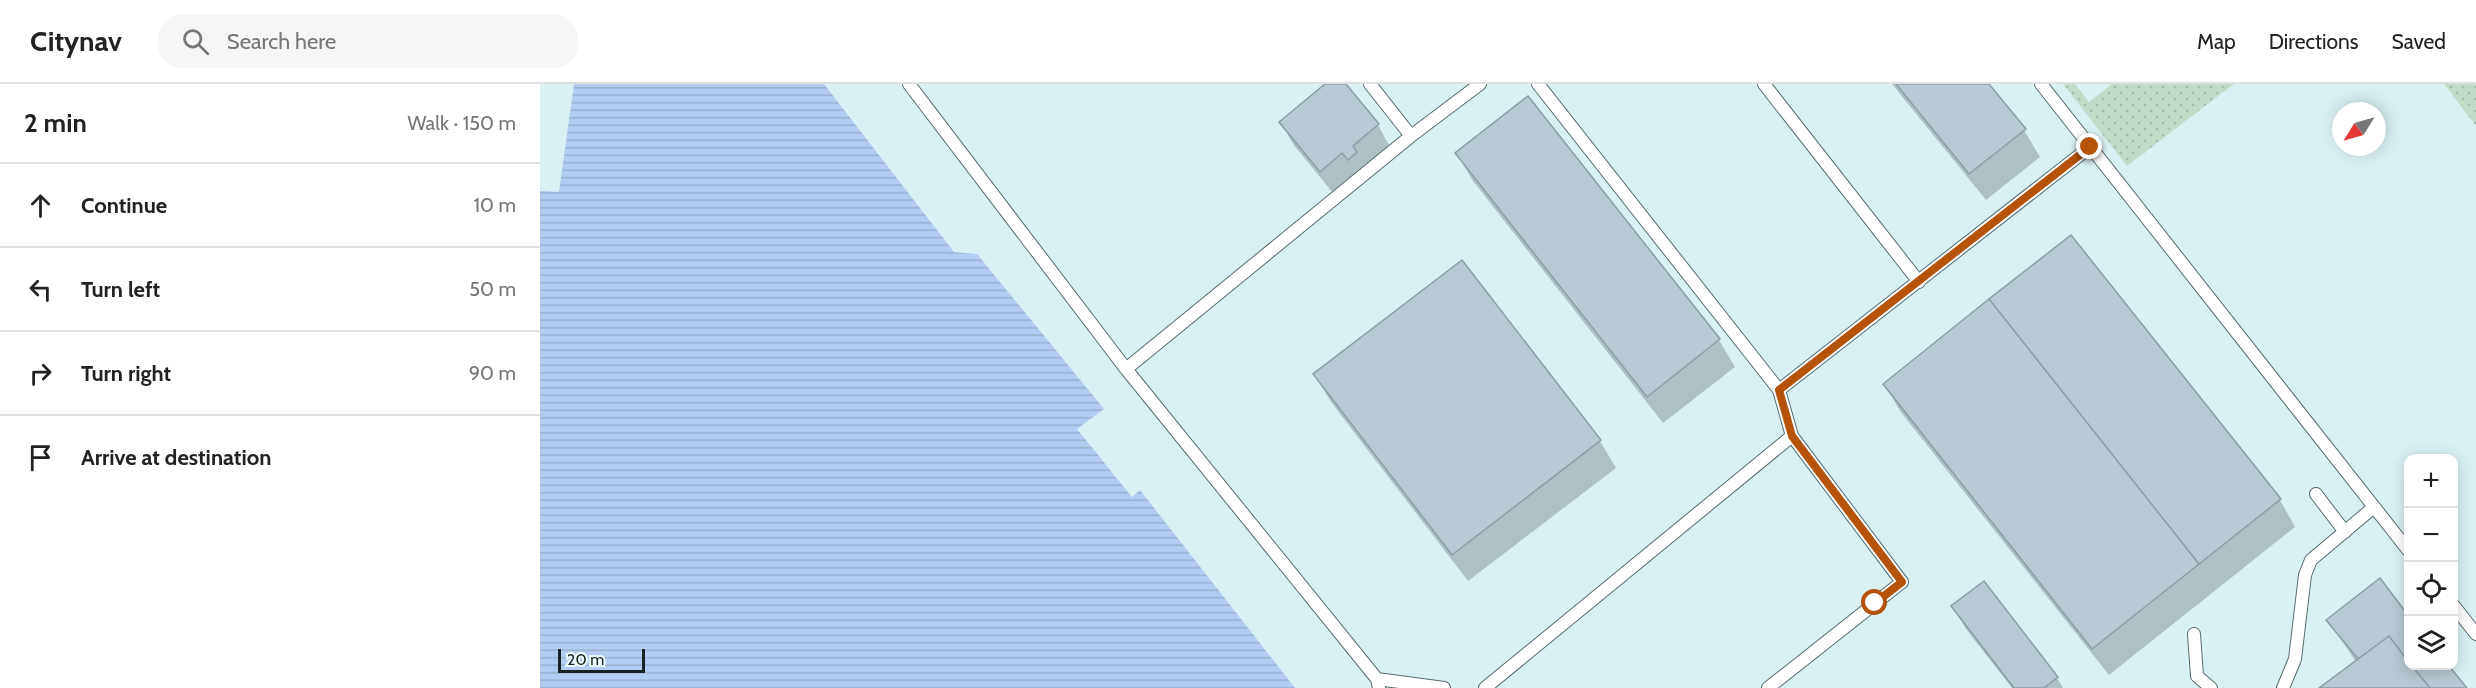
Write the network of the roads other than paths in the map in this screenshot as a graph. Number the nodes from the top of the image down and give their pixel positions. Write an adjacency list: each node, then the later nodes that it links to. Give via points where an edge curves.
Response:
1 (909, 84): 10 (lane)
2 (1370, 84): 7 (lane)
3 (1480, 84): 7 (lane)
4 (1538, 84): 11 (lane)
5 (1764, 84): 9 (lane)
6 (2041, 84): 8 (lane)
7 (1411, 136): 10 (lane)
8 (2090, 147): 9 (lane); 14 (lane)
9 (1919, 282): 11 (lane)
10 (1126, 369): 20 (lane)
11 (1779, 390): 12 (lane)
12 (1792, 436): 22 (lane); 23 (lane, via 1902,582)
13 (2316, 494): 15 (lane)
14 (2374, 507): 15 (lane); 16 (lane)
15 (2345, 532): 25 (lane, via 2311,560 2305,575 2295,659)
16 (2404, 544)
17 (2458, 611): 19 (lane)
18 (2194, 634): 24 (lane, via 2197,676)
19 (2476, 634)
20 (1378, 684): 21 (lane)
21 (1444, 688)
22 (1485, 688)
23 (1768, 688)
24 (2211, 688)
25 (2283, 688)

